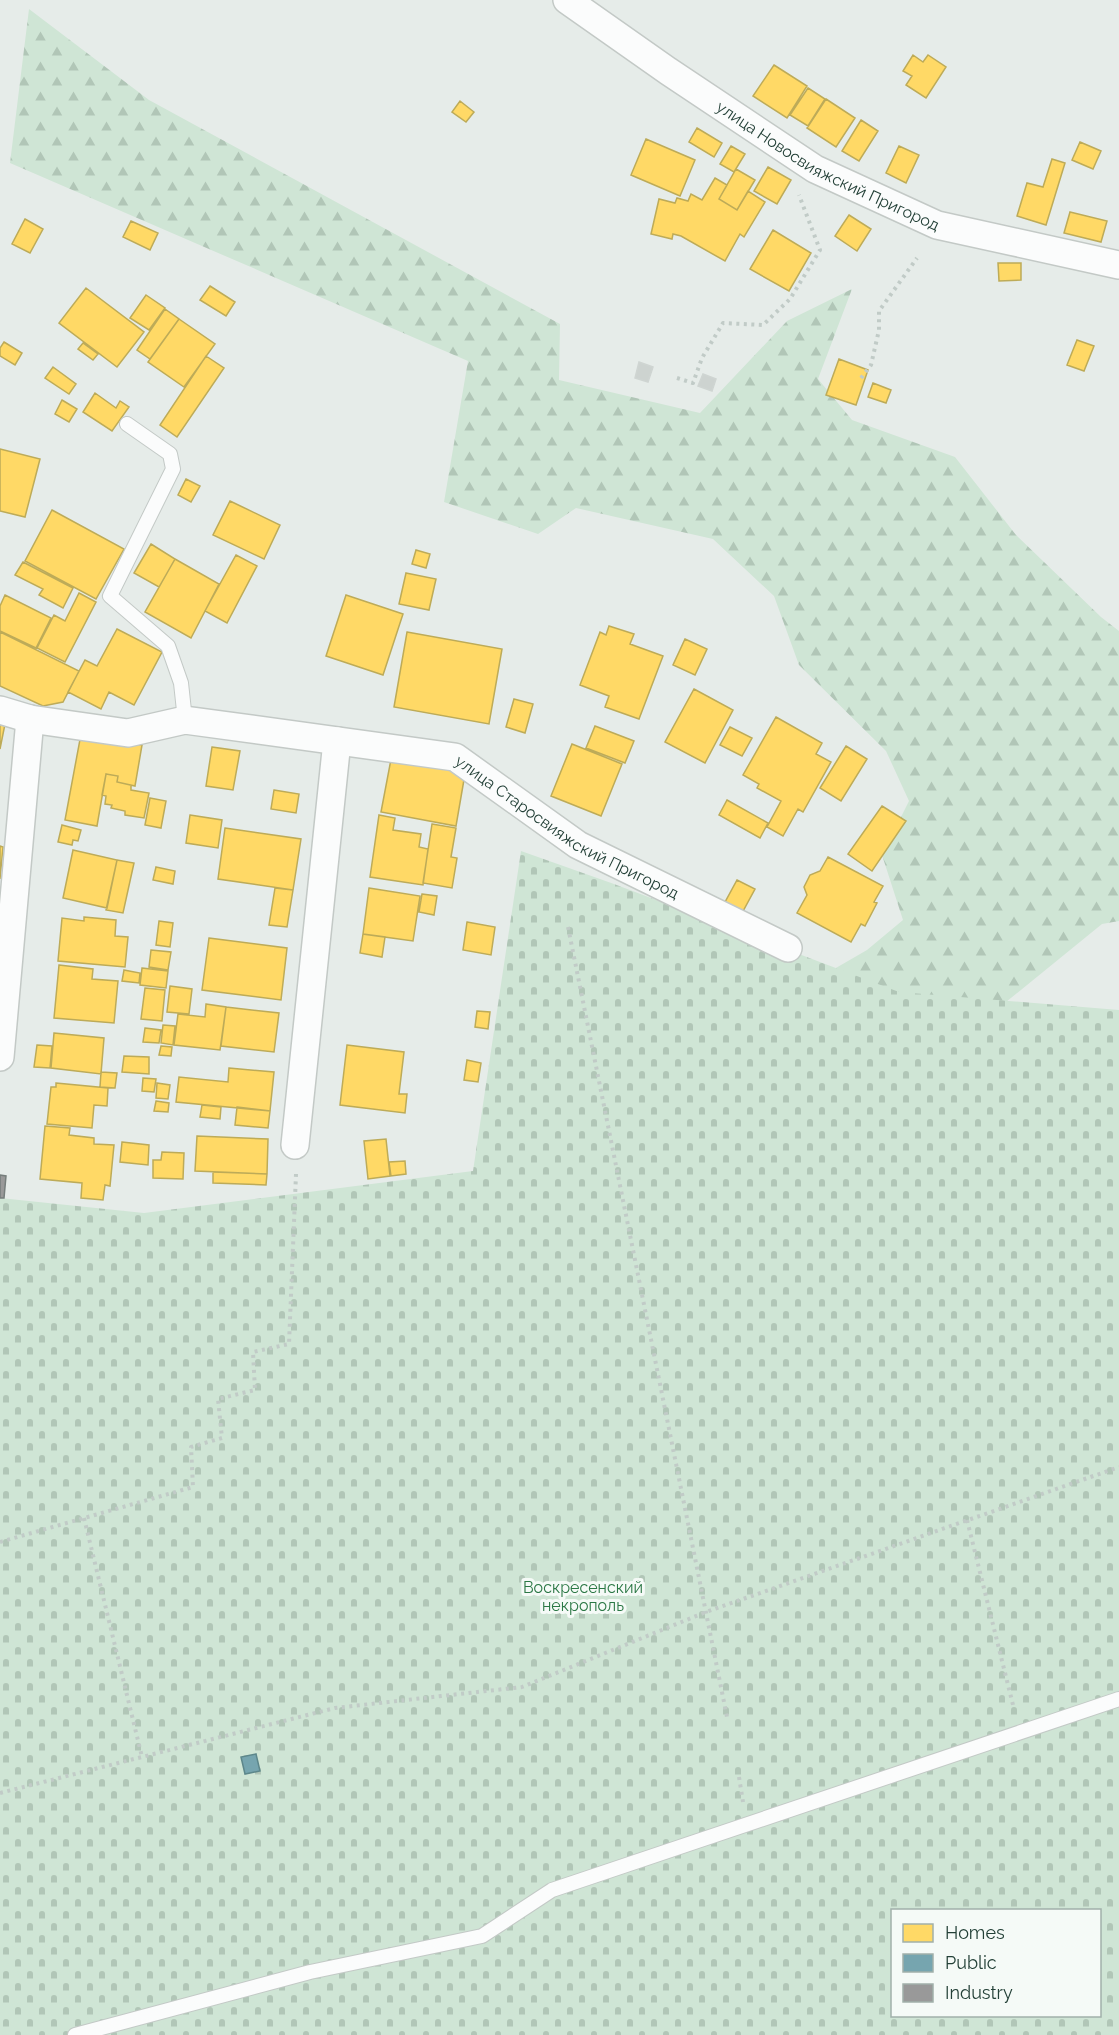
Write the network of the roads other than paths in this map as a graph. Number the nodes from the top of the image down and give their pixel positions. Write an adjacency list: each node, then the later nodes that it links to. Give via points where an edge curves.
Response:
1 (567, 0): 2 (street, улица Новосвияжский Пригород, via 815,169 937,225)
2 (1119, 265)
3 (127, 424): 6 (lane, via 170,454 173,469 110,596 168,646 181,682)
4 (0, 710): 5 (street, улица Старосвияжский Пригород)
5 (30, 719): 6 (street, улица Старосвияжский Пригород, via 128,733); 9 (street)
6 (185, 720): 7 (street, улица Старосвияжский Пригород)
7 (337, 741): 8 (street, улица Старосвияжский Пригород, via 455,757 578,845); 10 (street)
8 (788, 948)
9 (0, 1057)
10 (295, 1145)
11 (1119, 1699): 12 (lane, via 552,1890 482,1936 310,1972)
12 (75, 2035)

